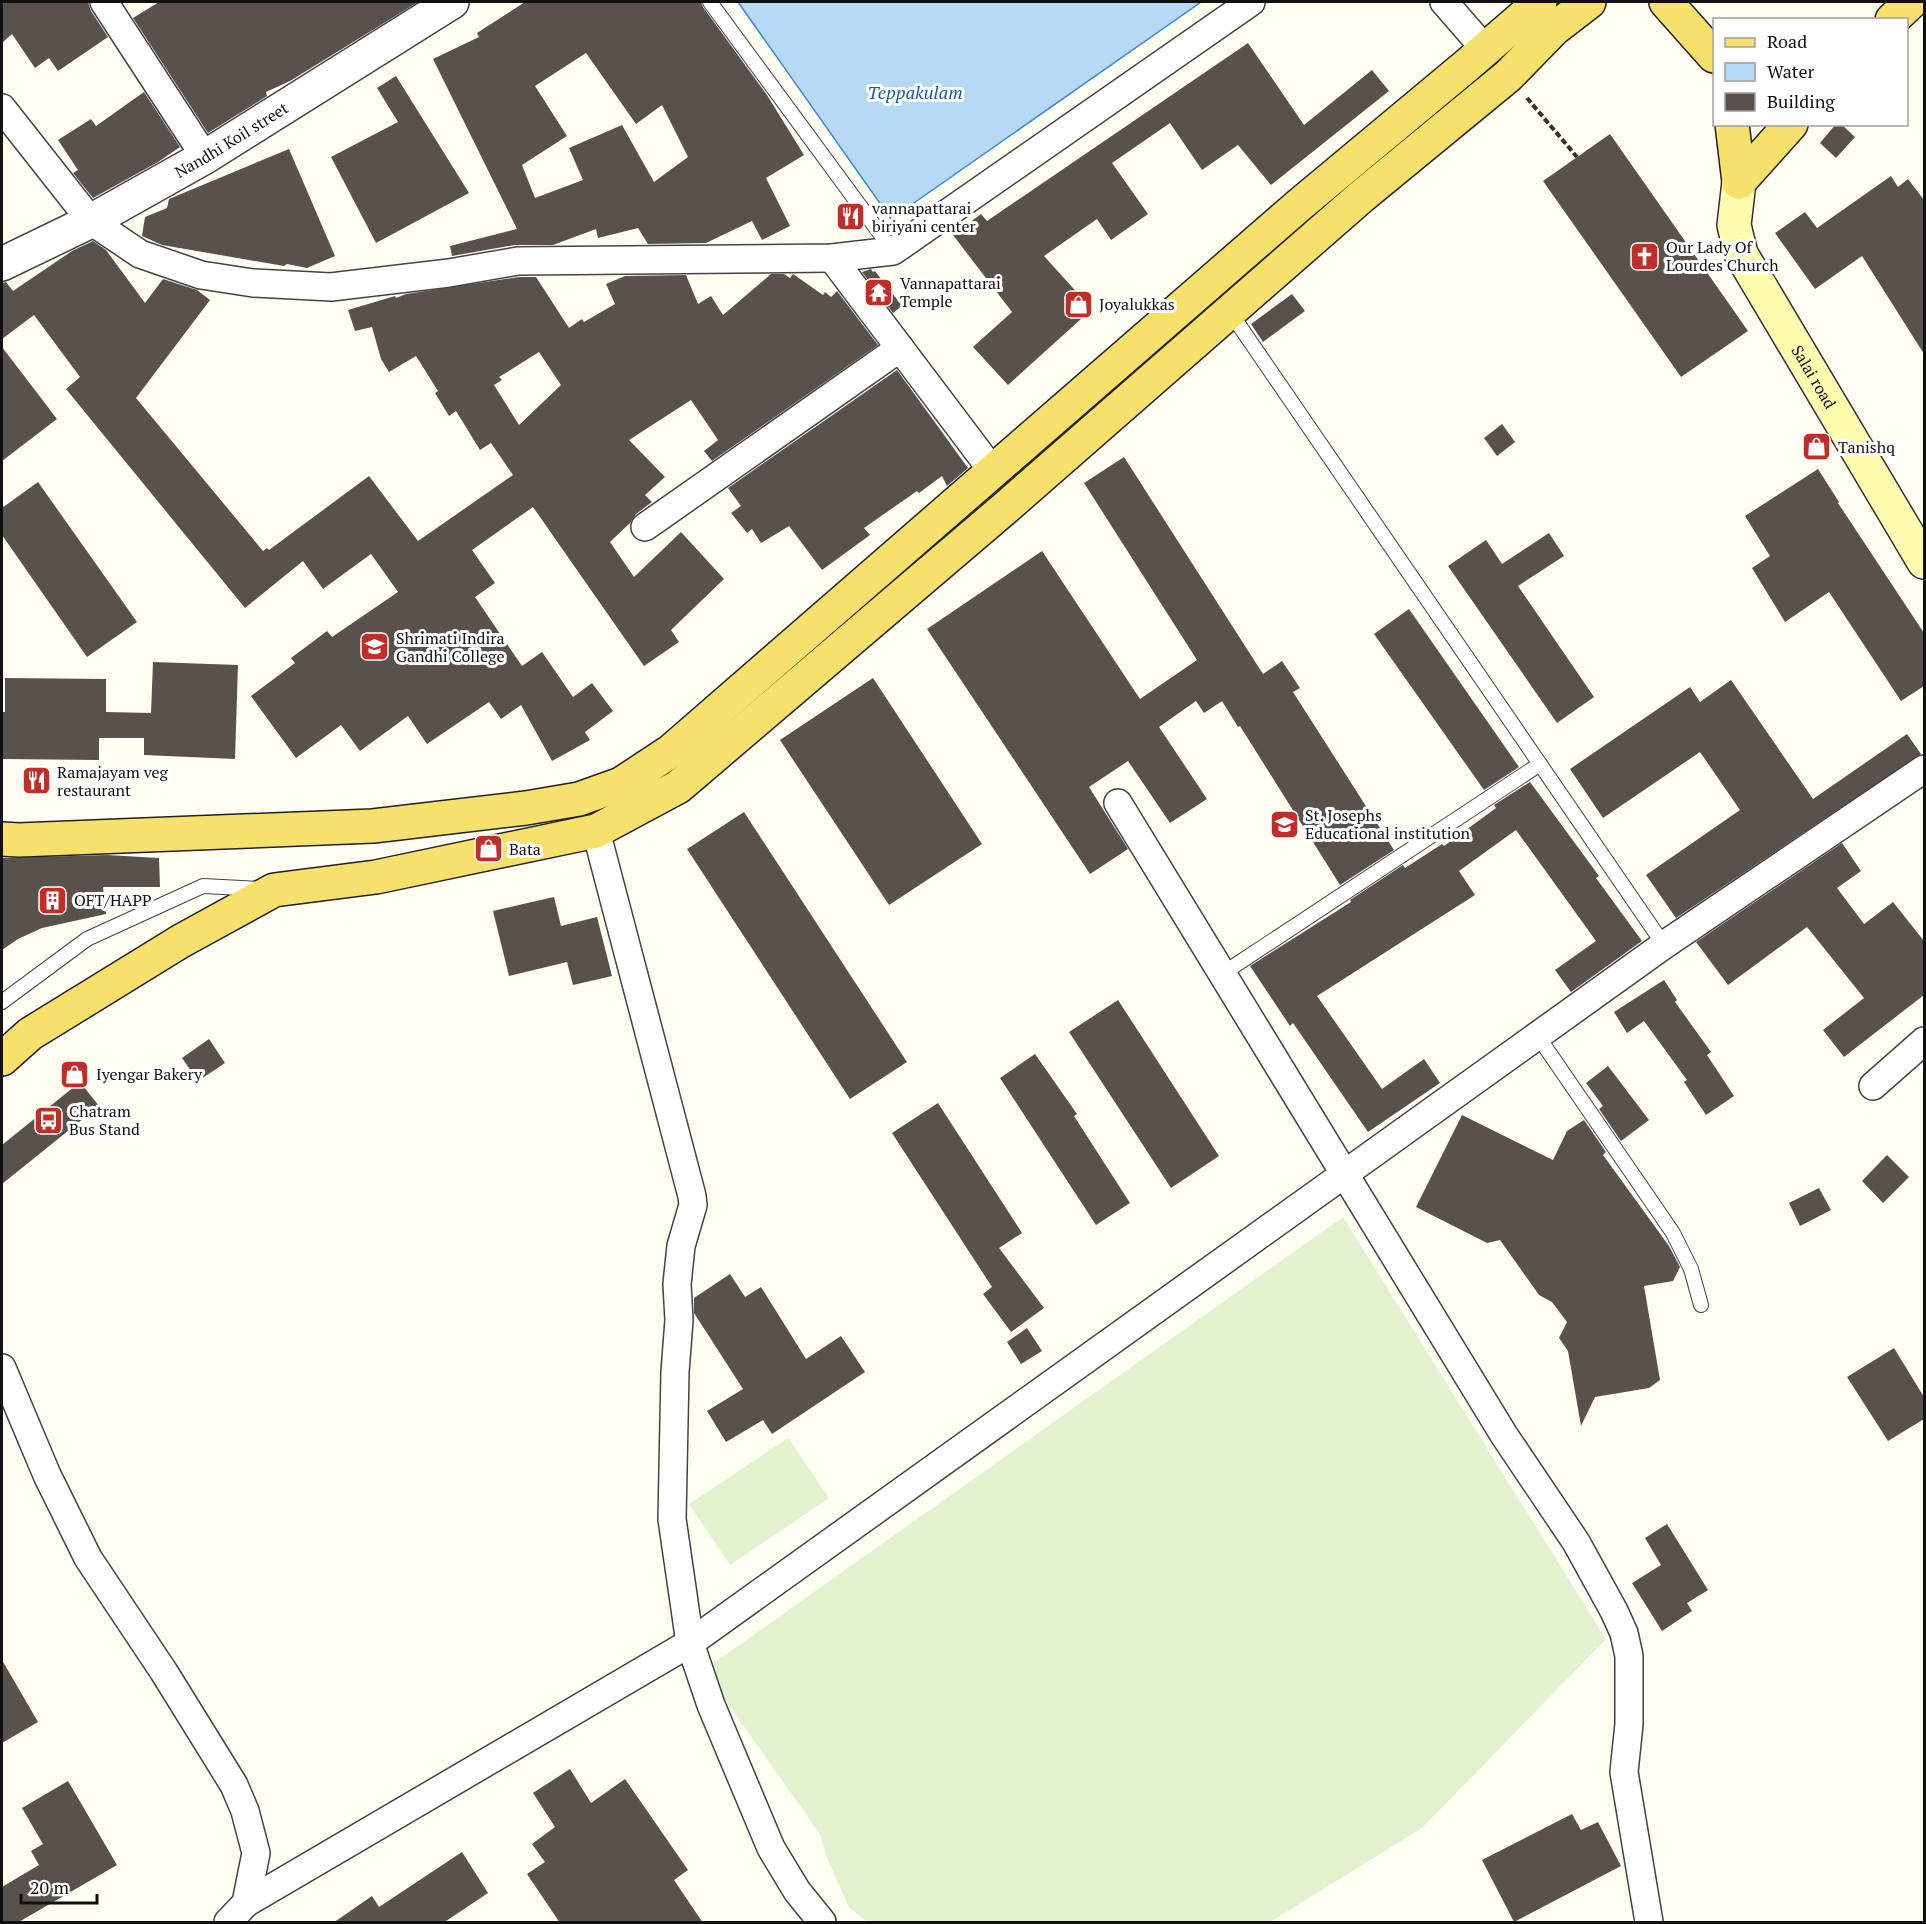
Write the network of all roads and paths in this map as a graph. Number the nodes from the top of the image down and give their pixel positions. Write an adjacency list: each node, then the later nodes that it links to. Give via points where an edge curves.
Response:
1 (104, 2): 17 (street)
2 (452, 2): 17 (street, Nandhi Koil street)
3 (710, 2): 21 (lane)
4 (1251, 2): 21 (street)
5 (1444, 2): 11 (street)
6 (1540, 2): 11 (main road)
7 (1589, 2): 13 (main road)
8 (1666, 2): 12 (main road)
9 (1911, 2): 10 (main road)
10 (1894, 18)
11 (1484, 48): 26 (main road)
12 (1713, 55)
13 (1508, 76): 18 (path); 24 (main road, via 1362,196)
14 (2, 108): 20 (street)
15 (1732, 126): 19 (main road)
16 (1789, 126): 19 (main road)
17 (205, 157): 20 (street, Nandhi Koil street)
18 (1577, 157)
19 (1739, 182): 28 (main road, Salai road, via 1734,225 1741,254)
20 (91, 221): 22 (street, via 140,254 201,275 253,283 331,287 518,261); 23 (street, Nandhi Koil street)
21 (893, 251): 22 (street)
22 (832, 258): 25 (street)
23 (2, 264)
24 (1230, 312): 29 (lane); 33 (main road, via 678,787)
25 (900, 348): 26 (street); 27 (street)
26 (992, 470): 32 (main road, via 671,751 621,784 579,799 526,808)
27 (645, 527)
28 (1924, 561)
29 (1540, 764): 37 (lane); 38 (lane)
30 (1924, 769): 37 (street)
31 (1118, 803): 38 (street)
32 (373, 826): 34 (main road); 35 (main road)
33 (596, 831): 35 (main road); 47 (street, via 692,1196 677,1284 672,1520)
34 (2, 839)
35 (376, 877): 36 (main road)
36 (274, 890): 39 (lane, via 203,886 87,939); 42 (main road, via 181,941 30,1034)
37 (1664, 945): 40 (street)
38 (1222, 974): 44 (street)
39 (2, 1002)
40 (1537, 1035): 44 (street); 45 (lane, via 1673,1233 1691,1269)
41 (1924, 1041): 43 (street)
42 (2, 1059)
43 (1873, 1086)
44 (1343, 1173): 47 (street); 50 (street, via 1504,1435 1576,1542 1624,1633 1629,1656 1629,1724 1624,1772)
45 (1701, 1305)
46 (2, 1368): 48 (street, via 46,1475 88,1558 234,1785 256,1853)
47 (690, 1643): 48 (street); 49 (street, via 711,1705 771,1848)
48 (237, 1913)
49 (822, 1923)
50 (1649, 1923)

